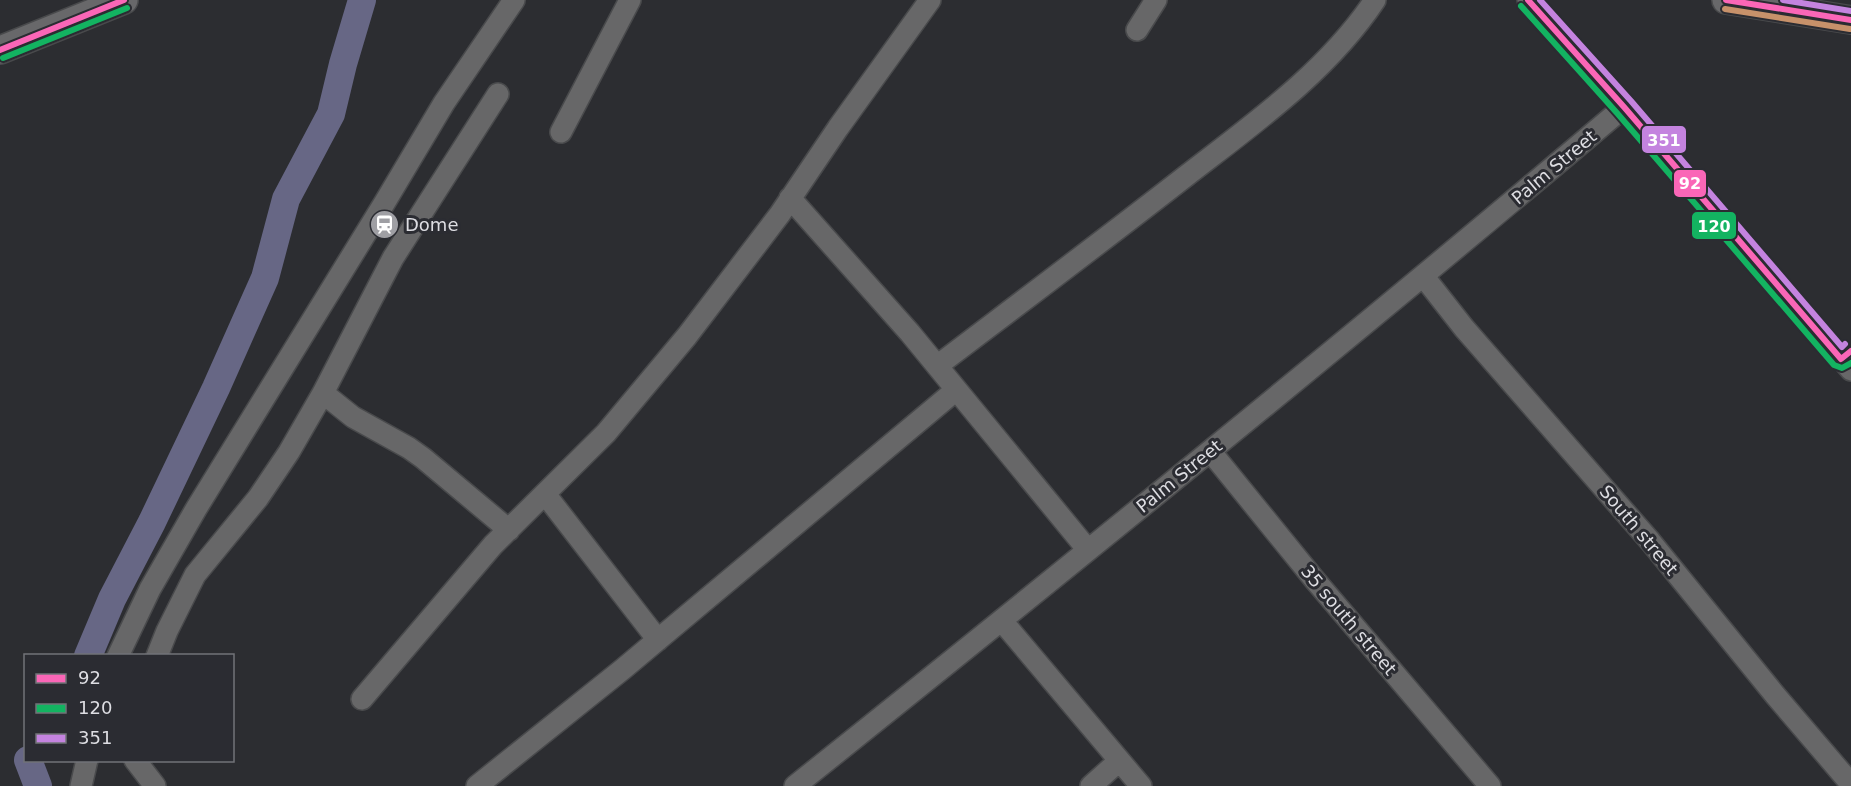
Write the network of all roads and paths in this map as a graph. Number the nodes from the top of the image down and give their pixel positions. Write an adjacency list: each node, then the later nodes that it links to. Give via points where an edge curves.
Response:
1 (124, 0): 11 (main road)
2 (514, 0): 27 (street, via 444,103 196,509 150,589)
3 (630, 0): 14 (street)
4 (930, 0): 15 (street)
5 (1156, 0): 10 (street)
6 (1375, 0): 18 (street, via 1360,22 1305,80 1153,202)
7 (1528, 0): 13 (street)
8 (1726, 0): 9 (main road)
9 (1851, 20)
10 (1137, 30)
11 (0, 50)
12 (498, 94): 20 (street, via 393,258)
13 (1624, 107): 16 (street, Palm Street); 17 (street)
14 (561, 132)
15 (790, 198): 18 (street); 22 (street, via 687,336 614,425)
16 (1424, 277): 21 (street, Palm Street); 33 (street, South street)
17 (1848, 360)
18 (937, 366): 19 (street)
19 (956, 390): 24 (street); 26 (street)
20 (323, 393): 23 (street, via 353,417 423,458); 28 (street, via 258,498 195,575)
21 (1211, 452): 24 (street, Palm Street); 40 (street, 35 south street)
22 (545, 494): 23 (street); 26 (street)
23 (509, 530): 29 (street)
24 (1088, 550): 25 (street, Palm Street)
25 (1002, 621): 30 (street); 37 (street, Palm Street)
26 (658, 640): 36 (street)
27 (119, 654)
28 (158, 654)
29 (362, 699)
30 (1119, 761): 38 (street); 39 (street)
31 (87, 762): 34 (street)
32 (137, 762): 35 (street)
33 (1851, 784)
34 (81, 786)
35 (155, 786)
36 (477, 786)
37 (795, 786)
38 (1091, 786)
39 (1142, 786)
40 (1490, 786)

